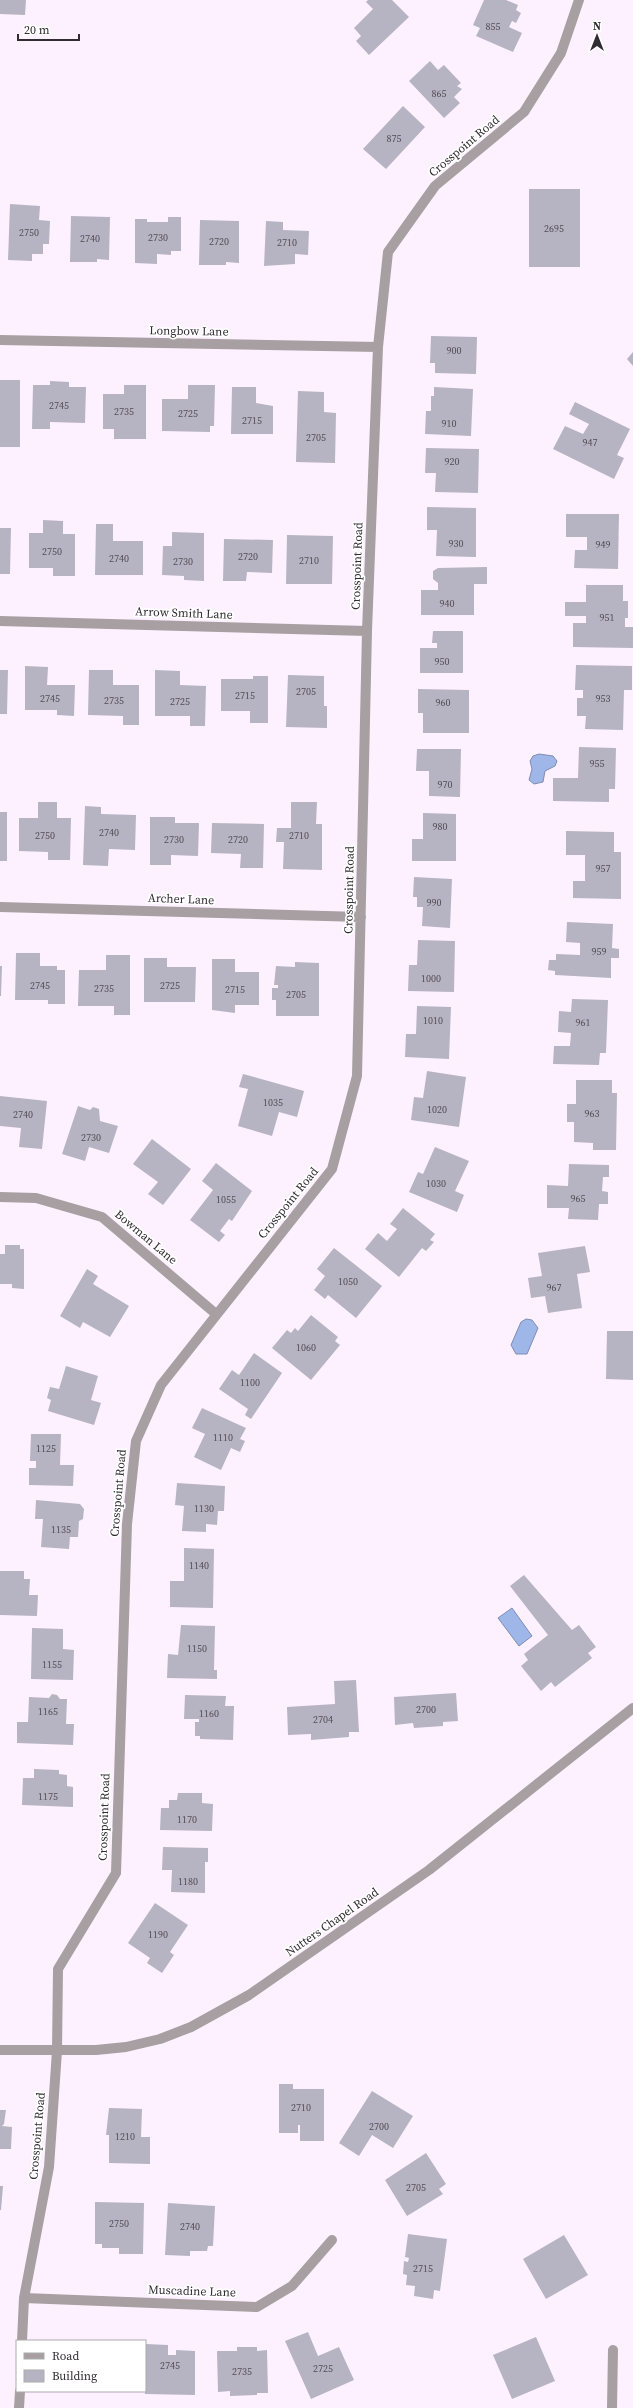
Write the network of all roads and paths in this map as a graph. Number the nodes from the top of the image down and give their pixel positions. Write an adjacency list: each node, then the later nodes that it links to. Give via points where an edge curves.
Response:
1 (579, 0): 3 (street, Crosspoint Road, via 562,53 524,112 435,186 388,252)
2 (0, 340): 3 (street, Longbow Lane)
3 (378, 347): 5 (street, Crosspoint Road)
4 (0, 621): 5 (street, Arrow Smith Lane)
5 (367, 631): 7 (street, Crosspoint Road)
6 (0, 906): 7 (street, Archer Lane)
7 (361, 917): 9 (street, Crosspoint Road, via 358,1076 332,1169)
8 (0, 1197): 9 (street, Bowman Lane, via 36,1198 102,1216)
9 (216, 1314): 12 (street, Crosspoint Road, via 161,1385 136,1441 127,1524 116,1873 58,1969)
10 (633, 1708): 12 (street, Nutters Chapel Road, via 429,1870 249,1995 191,2027 160,2039 126,2047)
11 (0, 2050): 12 (street, Nutters Chapel Road)
12 (57, 2051): 14 (street, Crosspoint Road, via 50,2167)
13 (332, 2240): 14 (street, Muscadine Lane, via 292,2286 257,2307)
14 (24, 2298): 15 (street, Crosspoint Road)
15 (22, 2340)
16 (613, 2350): 19 (street)
17 (20, 2392): 18 (street)
18 (19, 2408)
19 (612, 2408)

